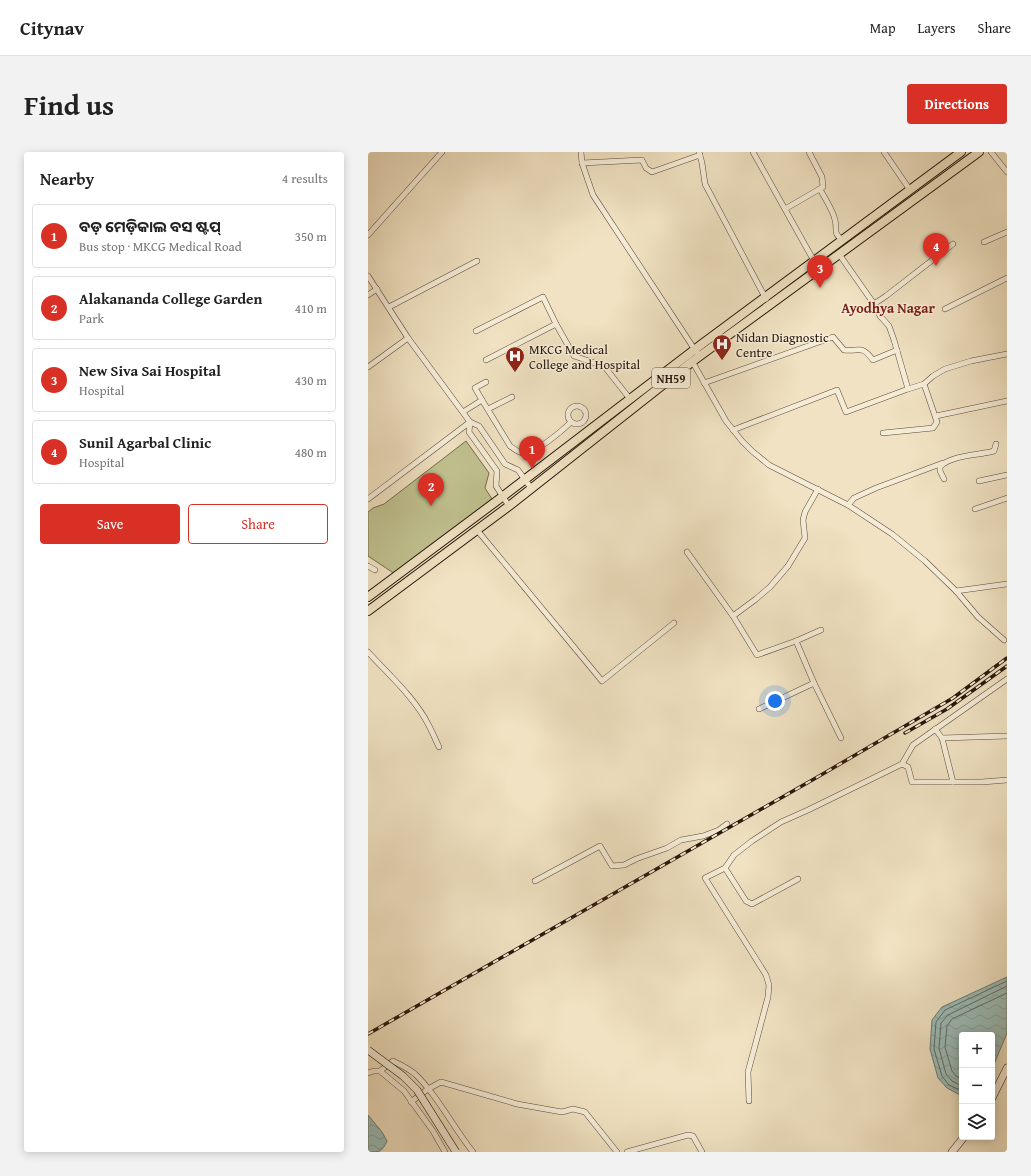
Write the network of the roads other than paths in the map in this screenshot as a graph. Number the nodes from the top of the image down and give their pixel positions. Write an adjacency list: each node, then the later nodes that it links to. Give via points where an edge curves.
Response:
1 (442, 152): 16 (street)
2 (581, 152): 10 (street)
3 (753, 152): 14 (street)
4 (809, 152): 12 (street, via 822,177 823,187)
5 (884, 152): 13 (street)
6 (961, 152): 13 (highway)
7 (979, 152): 20 (highway, NH59)
8 (991, 152): 11 (street)
9 (699, 154): 10 (street, via 652,172 646,168 642,160); 27 (street, via 705,184)
10 (582, 163): 35 (street, via 593,195)
11 (1007, 172)
12 (820, 189): 14 (street); 17 (street, via 836,221 837,235)
13 (910, 190): 17 (highway)
14 (785, 209): 22 (street)
15 (1007, 232): 18 (street)
16 (368, 235)
17 (842, 240): 22 (highway)
18 (984, 242)
19 (953, 244): 28 (street)
20 (839, 254): 27 (highway, NH59); 28 (street)
21 (477, 261): 29 (street)
22 (814, 261): 27 (highway)
23 (368, 276): 25 (street)
24 (1007, 278): 30 (street)
25 (377, 289): 26 (street); 29 (street)
26 (368, 295)
27 (767, 301): 35 (highway, NH59)
28 (874, 304): 34 (street, via 888,326)
29 (389, 307): 33 (street)
30 (945, 309)
31 (556, 324): 32 (street, via 543,298); 38 (street); 47 (street, via 574,356 604,366)
32 (476, 331)
33 (408, 338): 40 (street); 50 (street)
34 (897, 350): 42 (street, via 873,360 866,351 844,350 833,337); 44 (street)
35 (697, 353): 37 (highway); 39 (highway, NH59)
36 (1007, 354): 43 (street, via 945,369)
37 (684, 358): 39 (street); 47 (highway)
38 (486, 360)
39 (693, 361): 42 (street); 62 (highway, NH59)
40 (368, 367)
41 (486, 382): 46 (street, via 476,388)
42 (704, 383): 54 (street)
43 (924, 384): 44 (street); 51 (street)
44 (908, 389): 54 (street, via 846,412 837,390)
45 (512, 397): 49 (street)
46 (482, 400): 49 (street); 50 (street)
47 (630, 400): 60 (highway)
48 (1007, 401): 51 (street)
49 (488, 409): 53 (street, via 510,446 524,454 546,443)
50 (463, 412): 52 (street)
51 (936, 416): 55 (street, via 938,422 934,428)
52 (470, 422): 60 (street, via 479,426 505,464 518,470); 64 (street, via 470,432 497,471 496,486); 66 (street)
53 (571, 422)
54 (733, 430): 63 (street, via 742,442 769,465)
55 (883, 433)
56 (996, 444): 57 (street, via 994,451)
57 (943, 463): 59 (street, via 940,471); 67 (street, via 876,488 854,498)
58 (1007, 475): 61 (street)
59 (944, 479)
60 (525, 480): 62 (street); 64 (highway)
61 (980, 481)
62 (531, 488): 68 (highway, NH59)
63 (818, 489): 67 (street); 80 (street, via 805,512 805,538 788,566 770,587)
64 (502, 497): 68 (street); 74 (highway)
65 (1007, 498): 69 (street)
66 (368, 499)
67 (848, 505): 77 (street, via 892,534)
68 (509, 506): 70 (highway, NH59)
69 (976, 509)
70 (477, 530): 76 (highway, NH59); 81 (street, via 602,681)
71 (687, 552): 80 (street)
72 (368, 566): 73 (street)
73 (375, 570)
74 (390, 580): 76 (street); 78 (highway)
75 (1007, 584): 77 (street)
76 (400, 587): 79 (highway, NH59)
77 (956, 591): 83 (street, via 978,618)
78 (368, 597)
79 (368, 611)
80 (733, 616): 84 (street, via 757,655)
81 (674, 623)
82 (821, 630): 84 (street)
83 (1004, 640)
84 (796, 641): 87 (street)
85 (368, 652): 93 (street, via 420,711)
86 (1007, 679): 89 (street)
87 (814, 683): 88 (street); 91 (street)
88 (759, 709)
89 (935, 729): 92 (street); 94 (street, via 913,745)
90 (1007, 736): 92 (street)
91 (841, 738)
92 (942, 738): 96 (street)
93 (439, 747)
94 (902, 764): 96 (street, via 908,767 912,782); 98 (street, via 762,833 734,855)
95 (1007, 780): 96 (street)
96 (953, 782)
97 (727, 824): 100 (street, via 703,836 681,840 624,865 612,866 600,846)
98 (725, 868): 99 (street, via 746,901 752,904); 107 (street, via 705,878 766,975 769,985 748,1072)
99 (798, 879)
100 (535, 881)
101 (368, 1050): 111 (main road, bridge, via 417,1090)
102 (1007, 1070): 106 (main road)
103 (380, 1071): 104 (street); 105 (street, via 393,1062 415,1074); 108 (street, via 404,1091)
104 (368, 1073)
105 (428, 1089): 108 (street); 112 (street); 113 (street, via 441,1082 517,1104 562,1112 573,1109 585,1112)
106 (995, 1092)
107 (749, 1101)
108 (411, 1102): 110 (street)
109 (962, 1140): 116 (main road)
110 (445, 1152)
111 (456, 1152)
112 (473, 1152)
113 (617, 1152)
114 (627, 1152): 115 (street, via 688,1135 694,1136)
115 (702, 1152)
116 (952, 1152)

